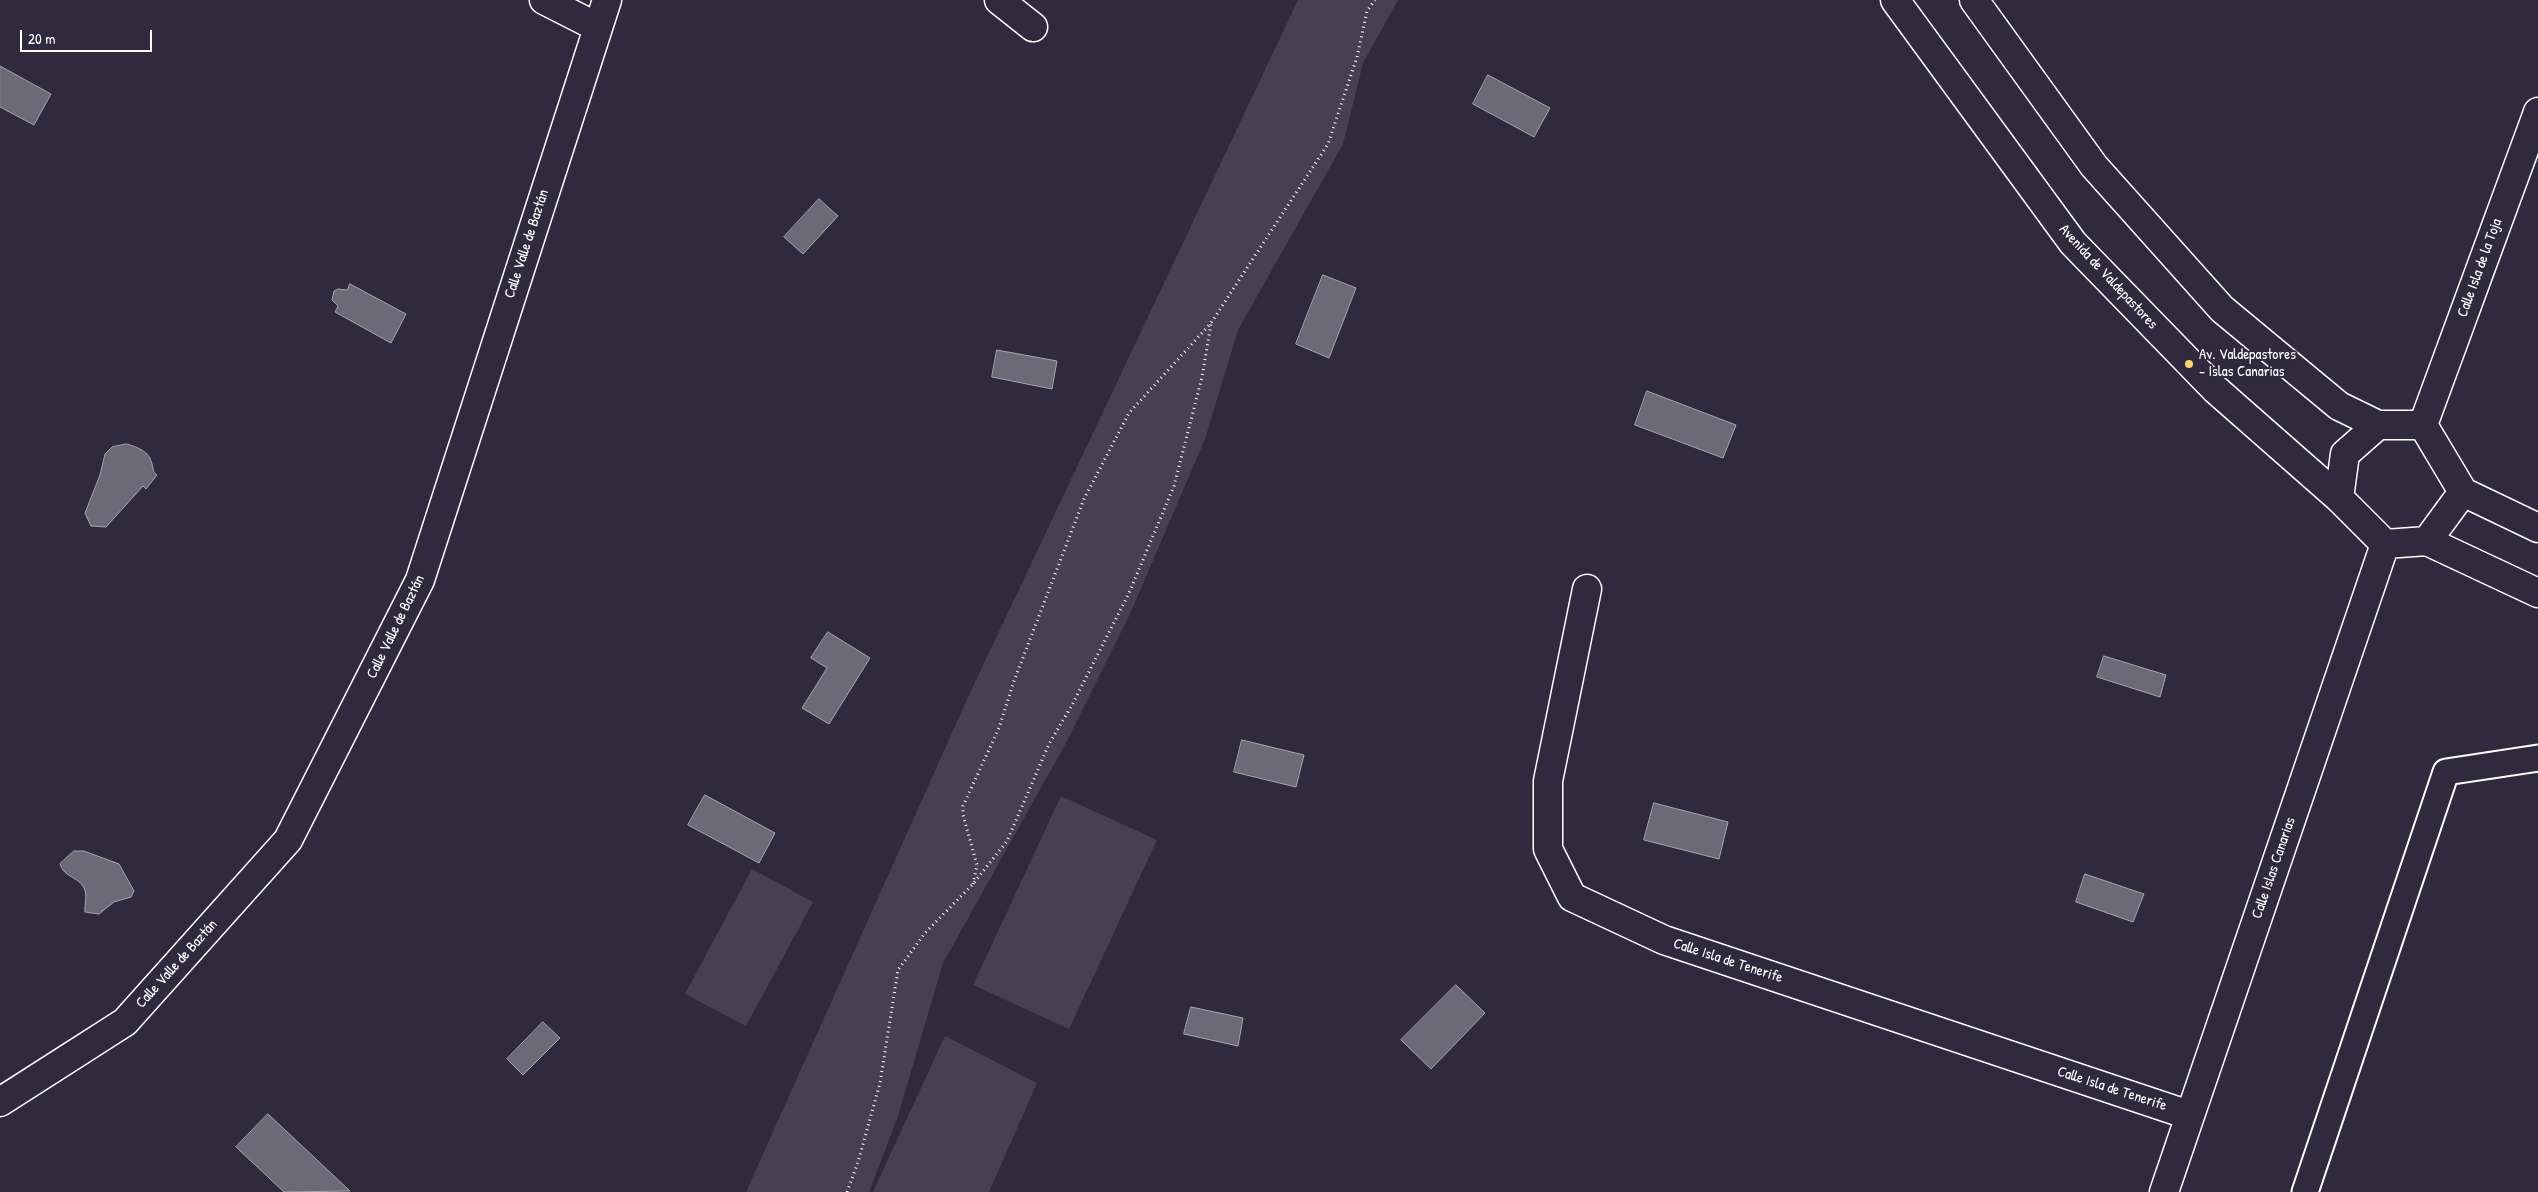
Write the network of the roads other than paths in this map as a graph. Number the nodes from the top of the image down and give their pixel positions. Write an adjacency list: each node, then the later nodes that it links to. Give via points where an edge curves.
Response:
1 (544, 0): 6 (street)
2 (606, 0): 6 (street, Calle Valle de Baztán)
3 (999, 0): 7 (street)
4 (1895, 0): 12 (street, Avenida de Valdepastores, via 2073,243 2215,388)
5 (1974, 0): 9 (street, via 2094,166 2222,309 2338,406)
6 (597, 27): 19 (street, Calle Valle de Baztán, via 420,580 288,840 125,1022)
7 (1033, 27)
8 (2538, 112): 10 (street, Calle Isla de la Toja)
9 (2378, 424): 10 (street); 12 (street, via 2345,454)
10 (2423, 424): 11 (street)
11 (2463, 492): 13 (street); 14 (street)
12 (2339, 498): 15 (street)
13 (2538, 528)
14 (2427, 541): 15 (street); 17 (street)
15 (2385, 544): 20 (street, Calle Islas Canarias)
16 (1587, 589): 20 (street, Calle Isla de Tenerife, via 1548,781 1548,849 1572,896 1664,940)
17 (2538, 593)
18 (2538, 758): 22 (lane, via 2446,772)
19 (0, 1102)
20 (2189, 1115): 21 (street, Calle Islas Canarias)
21 (2164, 1192)
22 (2305, 1192)

